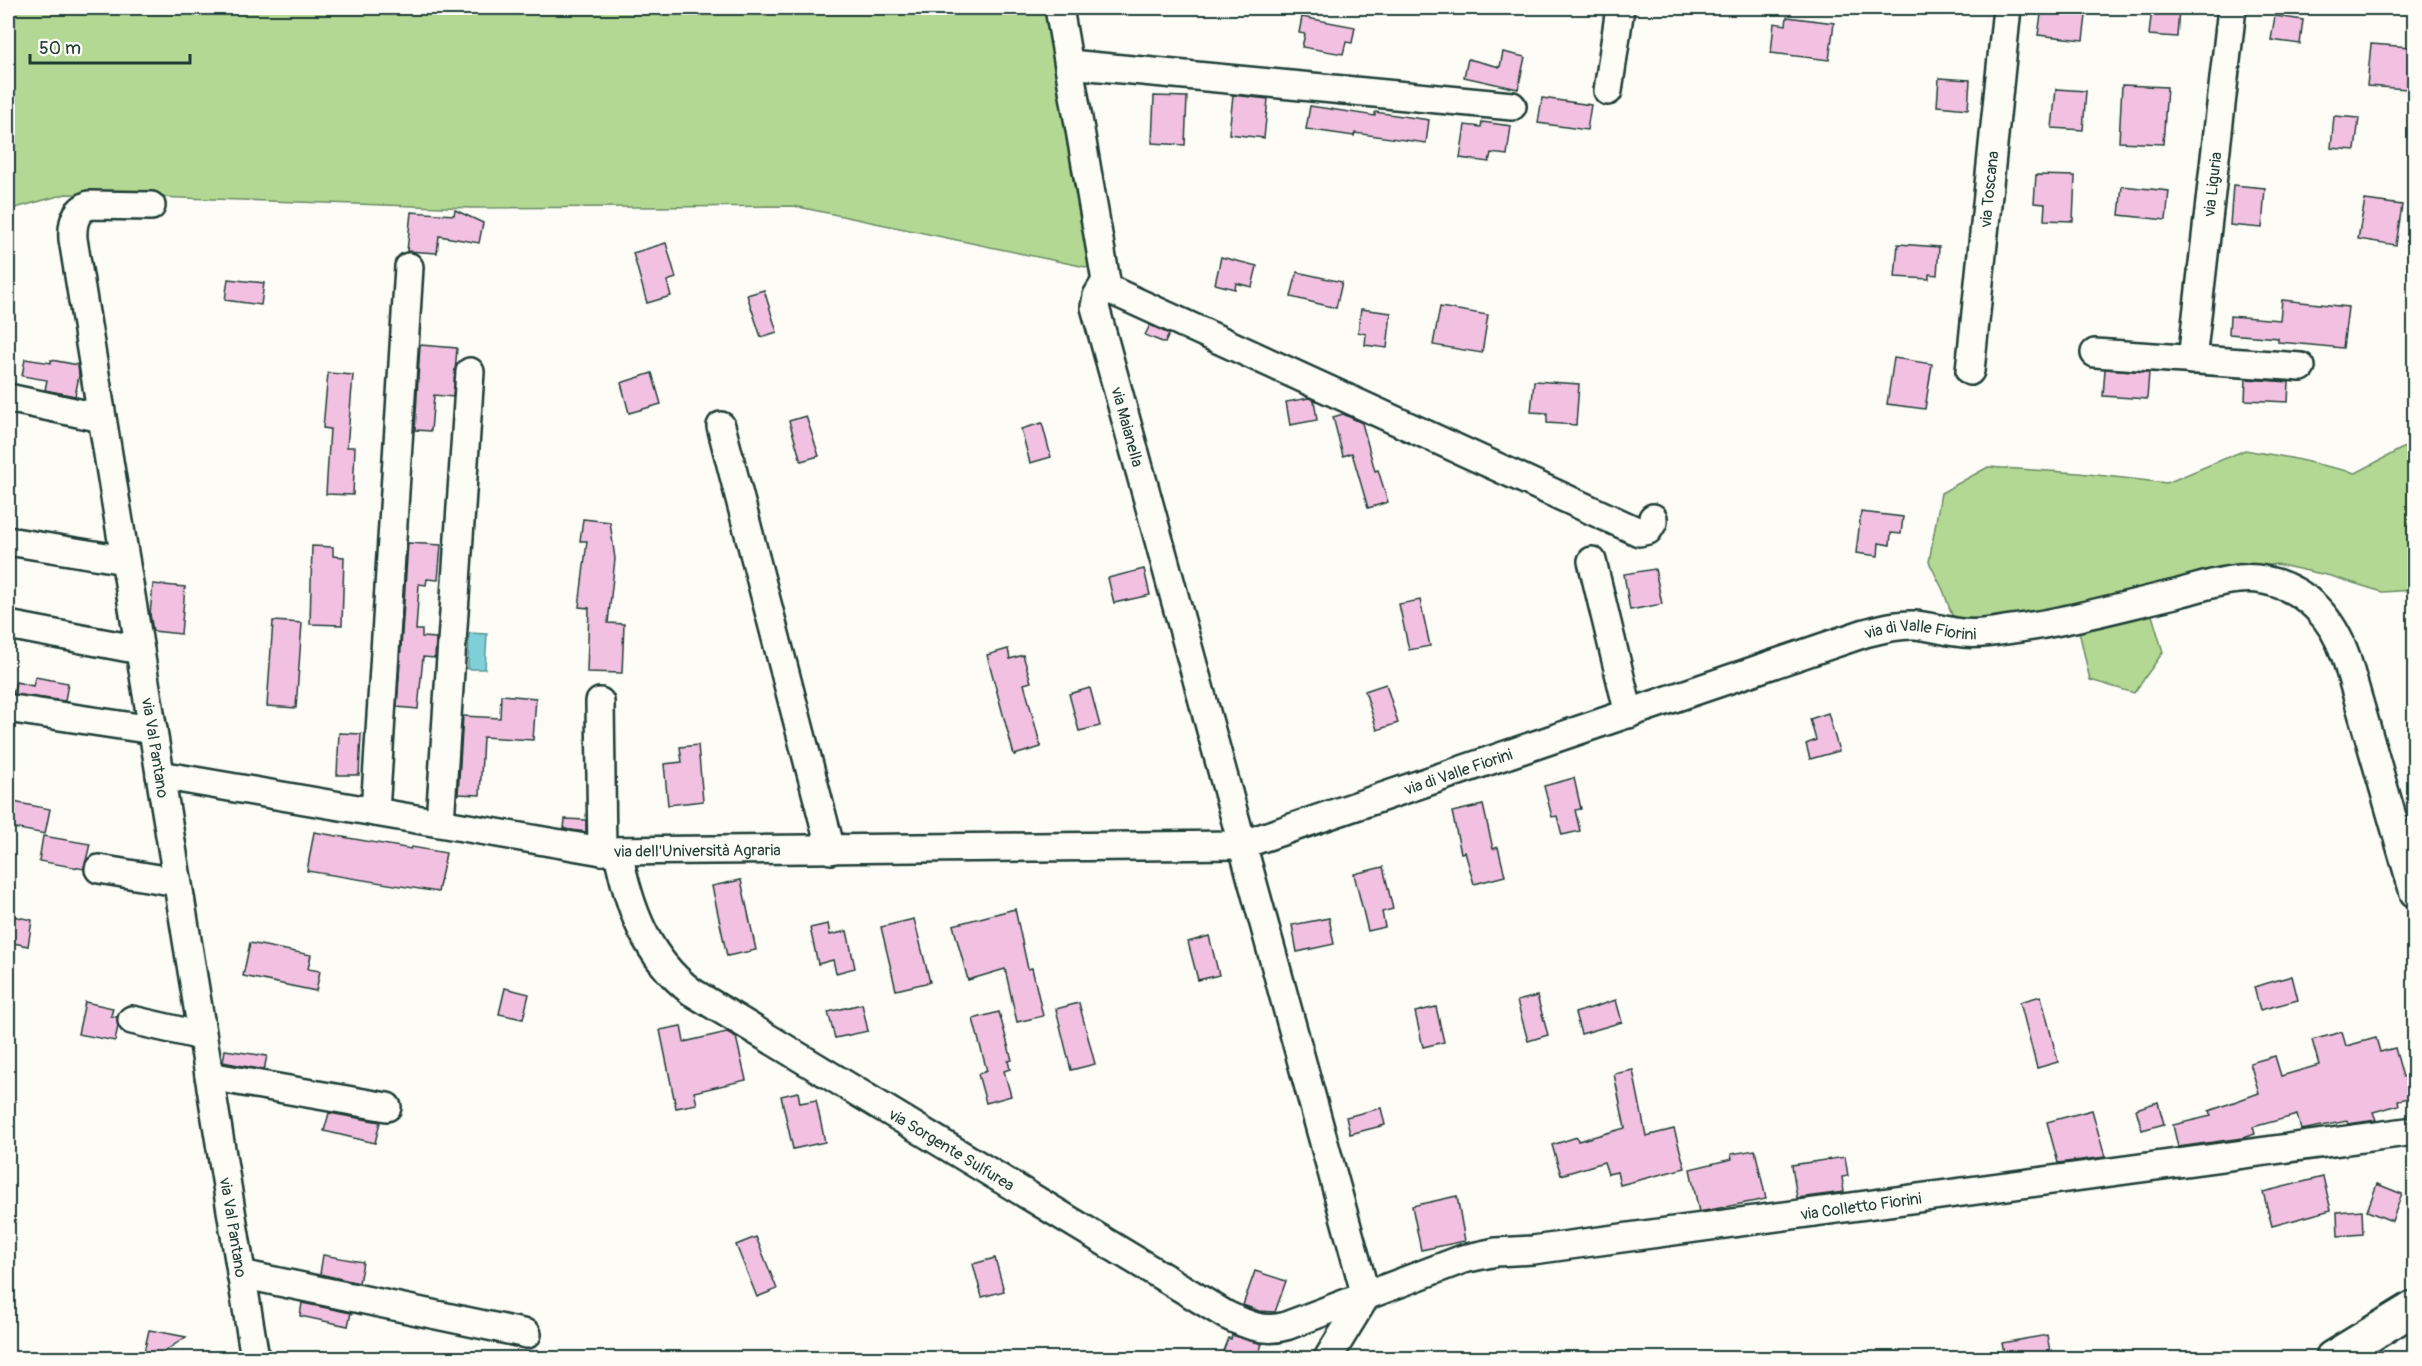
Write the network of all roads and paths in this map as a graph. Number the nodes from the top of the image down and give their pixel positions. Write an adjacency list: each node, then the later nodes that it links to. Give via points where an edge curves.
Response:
1 (1059, 8): 5 (street, via Maianella)
2 (1620, 8): 6 (street)
3 (2007, 8): 14 (street, via Toscana)
4 (2232, 8): 12 (street, via Liguria)
5 (1069, 64): 7 (street); 10 (street, via Maianella)
6 (1608, 91)
7 (1512, 106)
8 (151, 206): 17 (street, via Val Pantano, via 94,203 84,207 73,224)
9 (409, 267): 30 (street)
10 (1104, 287): 19 (street, via 1639,532 1648,530); 32 (street, via Maianella, via 1095,307)
11 (2095, 353): 12 (street)
12 (2192, 360): 13 (street)
13 (2301, 367)
14 (1970, 371)
15 (470, 372): 31 (street)
16 (8, 398): 17 (street)
17 (102, 418): 21 (street, via Val Pantano)
18 (721, 426): 33 (street)
19 (1653, 518)
20 (8, 541): 21 (street)
21 (125, 560): 24 (street, via Val Pantano)
22 (1592, 561): 27 (street)
23 (8, 625): 24 (street)
24 (140, 650): 28 (street, via Val Pantano)
25 (600, 702): 34 (street, via Sorgente Sulfurea)
26 (13, 709): 28 (street)
27 (1629, 714): 32 (street, via di Valle Fiorini); 37 (street, via di Valle Fiorini, via 1881,629 1915,625 1967,634 2008,630 2226,582 2263,579 2309,600 2336,633)
28 (153, 730): 29 (street, via Val Pantano)
29 (160, 775): 30 (street, via dell'Università Agraria); 36 (street, via Val Pantano)
30 (375, 812): 31 (street, via dell'Università Agraria)
31 (440, 822): 34 (street, via dell'Università Agraria)
32 (1242, 845): 33 (street, via dell'Università Agraria); 44 (street, via Maianella)
33 (831, 850): 34 (street, via dell'Università Agraria)
34 (610, 851): 44 (street, via Sorgente Sulfurea, via 652,951 684,986 1226,1315 1251,1326 1280,1328)
35 (99, 869): 36 (street)
36 (177, 882): 39 (street, via Val Pantano)
37 (2415, 893)
38 (132, 1020): 39 (street)
39 (202, 1036): 40 (street, via Val Pantano)
40 (209, 1076): 41 (street); 43 (street, via Val Pantano)
41 (387, 1107)
42 (2415, 1131): 44 (street, via Colletto Fiorini, via 1496,1252 1463,1259)
43 (241, 1274): 46 (street); 47 (street, via Val Pantano)
44 (1366, 1296): 48 (street)
45 (2415, 1308): 49 (main road)
46 (527, 1334)
47 (255, 1359)
48 (1328, 1359)
49 (2332, 1359)

